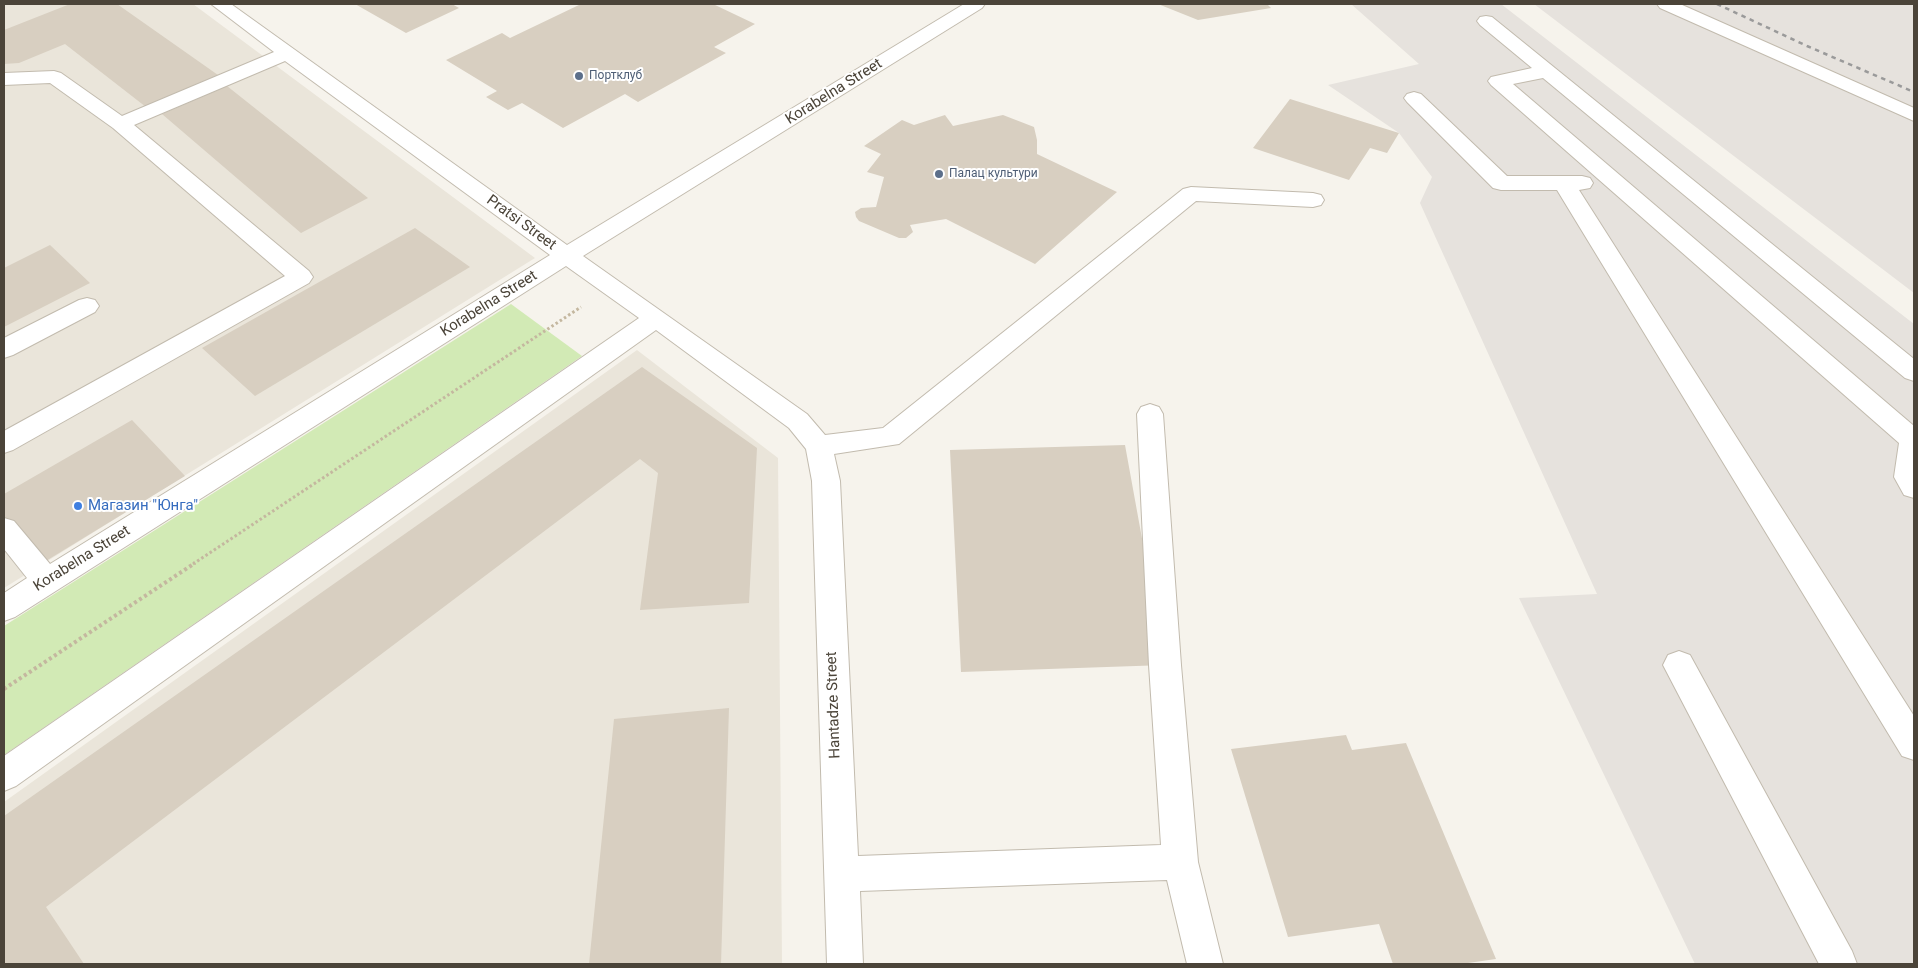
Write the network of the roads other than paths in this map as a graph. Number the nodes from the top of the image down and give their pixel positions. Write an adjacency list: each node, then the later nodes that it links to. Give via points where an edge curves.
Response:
1 (220, 4): 5 (street, Pratsi Street)
2 (976, 4): 14 (street, Korabelna Street)
3 (1666, 4): 9 (street)
4 (1486, 21): 6 (street)
5 (287, 53): 10 (street); 14 (street, Pratsi Street)
6 (1547, 71): 12 (street, via 1498,81); 18 (street)
7 (4, 79): 10 (street, via 54,77)
8 (1414, 98): 11 (street, via 1501,183)
9 (1914, 115)
10 (120, 124): 21 (street, via 300,277)
11 (1564, 183): 12 (street); 28 (street)
12 (1616, 183): 20 (street)
13 (1313, 200): 22 (street, via 1191,194 890,437)
14 (566, 256): 16 (street, Pratsi Street); 25 (street, Korabelna Street)
15 (87, 306): 17 (street)
16 (656, 318): 22 (street, Pratsi Street, via 798,421); 29 (street)
17 (4, 349)
18 (1914, 372)
19 (1150, 414): 30 (street)
20 (1914, 440): 23 (street, via 1908,477)
21 (4, 443)
22 (819, 446): 31 (street, Hantadze Street, via 826,481)
23 (1914, 487)
24 (4, 529): 25 (street)
25 (47, 581): 26 (street, Korabelna Street)
26 (4, 608)
27 (1679, 665): 34 (street)
28 (1914, 745)
29 (4, 775)
30 (1180, 862): 31 (street); 33 (street)
31 (841, 874): 32 (street, Hantadze Street)
32 (845, 964)
33 (1205, 964)
34 (1839, 964)

